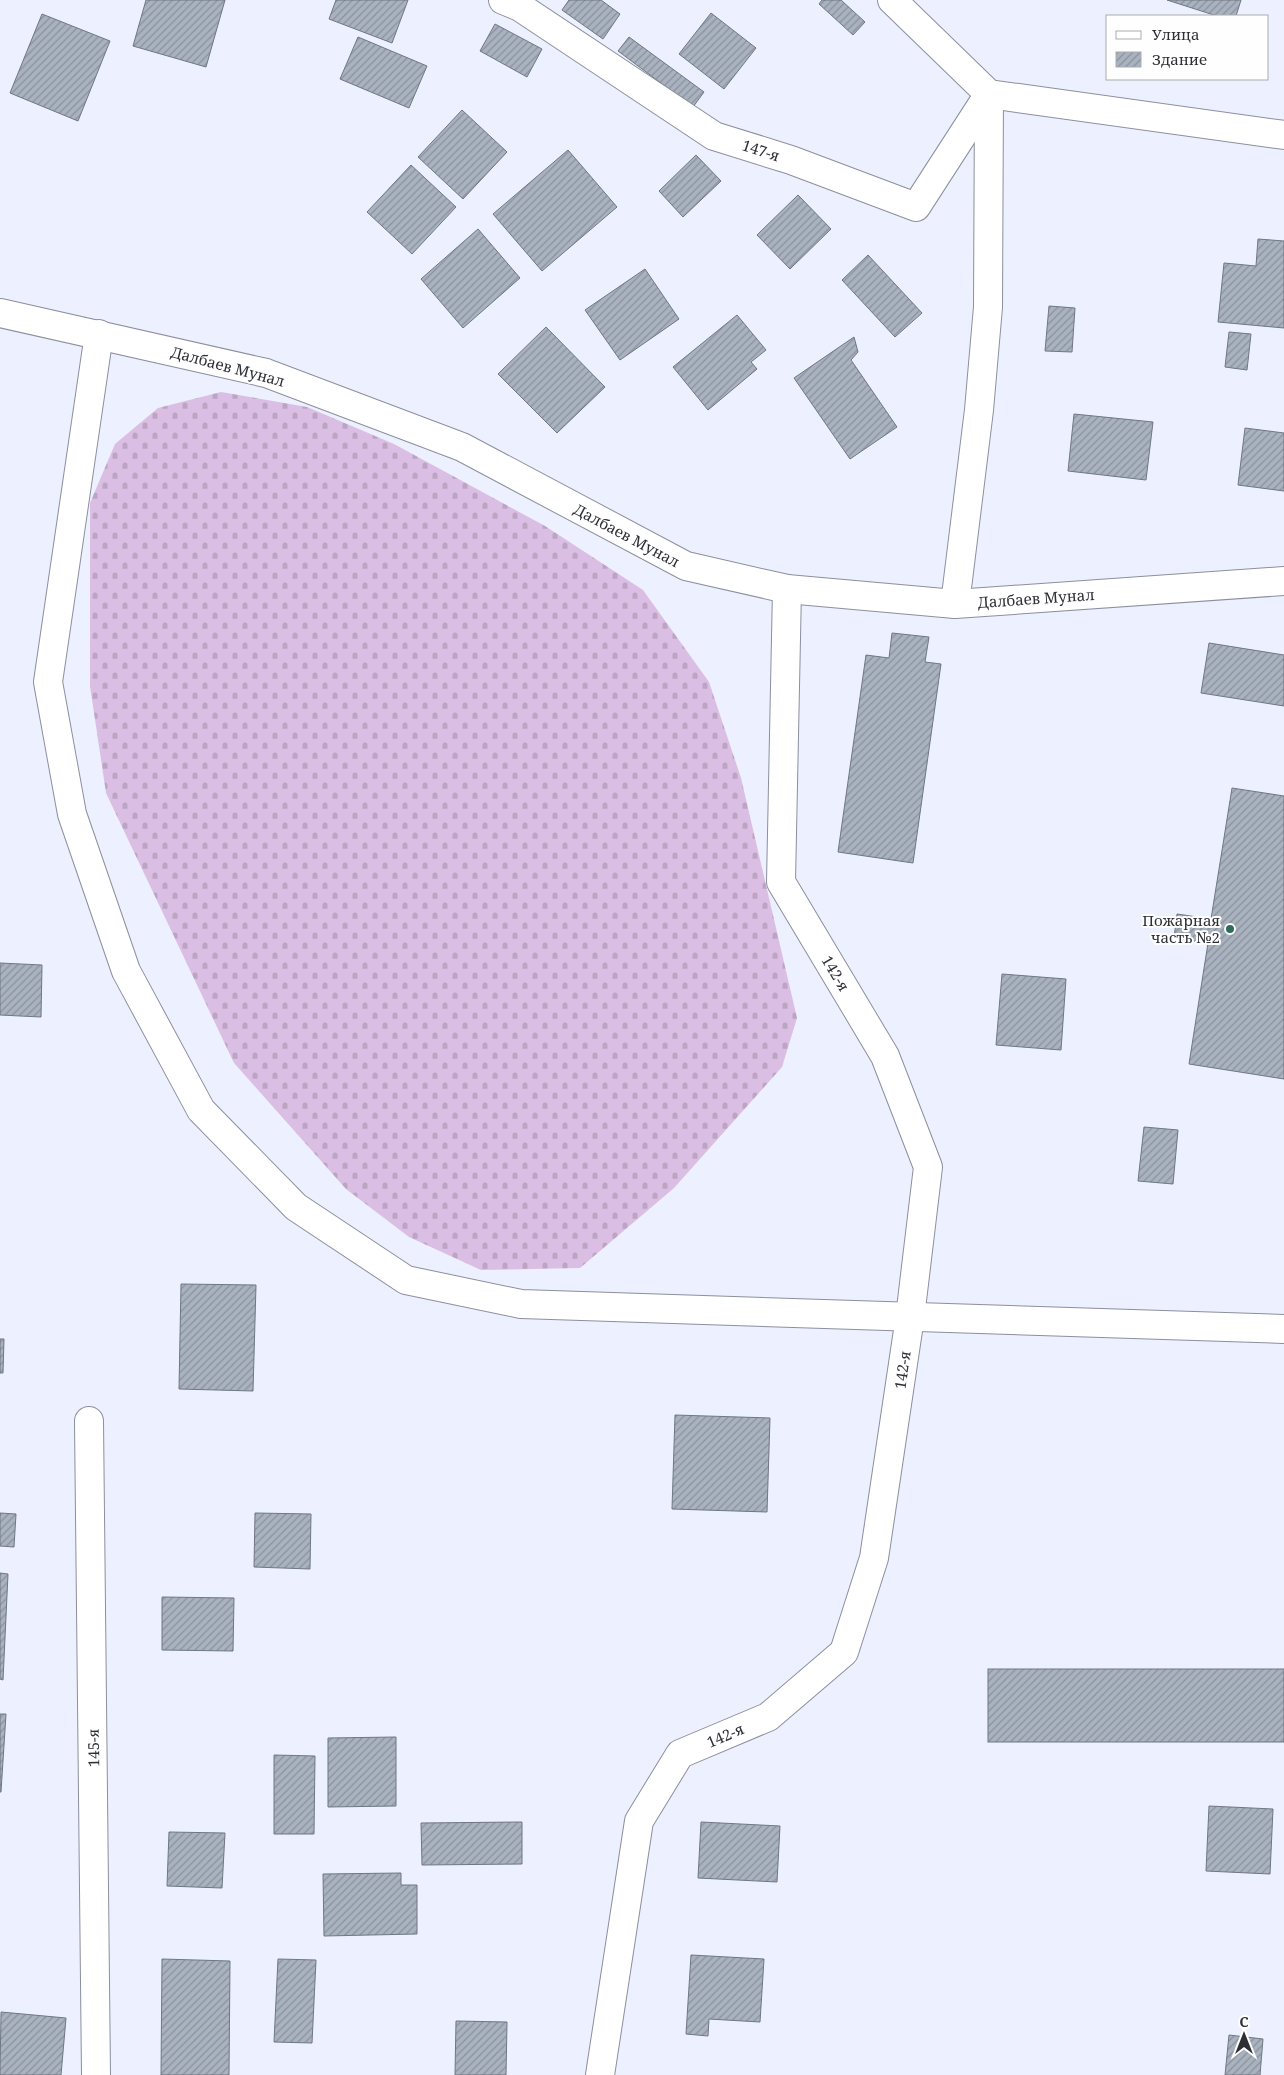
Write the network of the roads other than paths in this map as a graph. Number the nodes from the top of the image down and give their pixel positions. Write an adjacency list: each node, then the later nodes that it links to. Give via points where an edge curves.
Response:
1 (503, 0): 3 (street, 147-я, via 520,7 714,136 791,160 916,207)
2 (892, 0): 3 (street)
3 (989, 94): 4 (street); 9 (street, via 988,307)
4 (1284, 135)
5 (0, 312): 6 (street, Далбаев Мунал)
6 (99, 334): 8 (street, Далбаев Мунал, via 266,373 462,447 686,566); 10 (street, via 48,682 72,814 126,972 201,1110 296,1207 406,1280 521,1304)
7 (1284, 582): 9 (street, Далбаев Мунал)
8 (787, 589): 9 (street, Далбаев Мунал); 10 (street, 142-я, via 781,882 885,1056 928,1167)
9 (955, 604)
10 (910, 1317): 11 (street); 14 (street, 142-я, via 874,1558 844,1652 768,1716 680,1754 639,1821)
11 (1284, 1329)
12 (89, 1421): 13 (street, 145-я)
13 (96, 2075)
14 (600, 2075)

